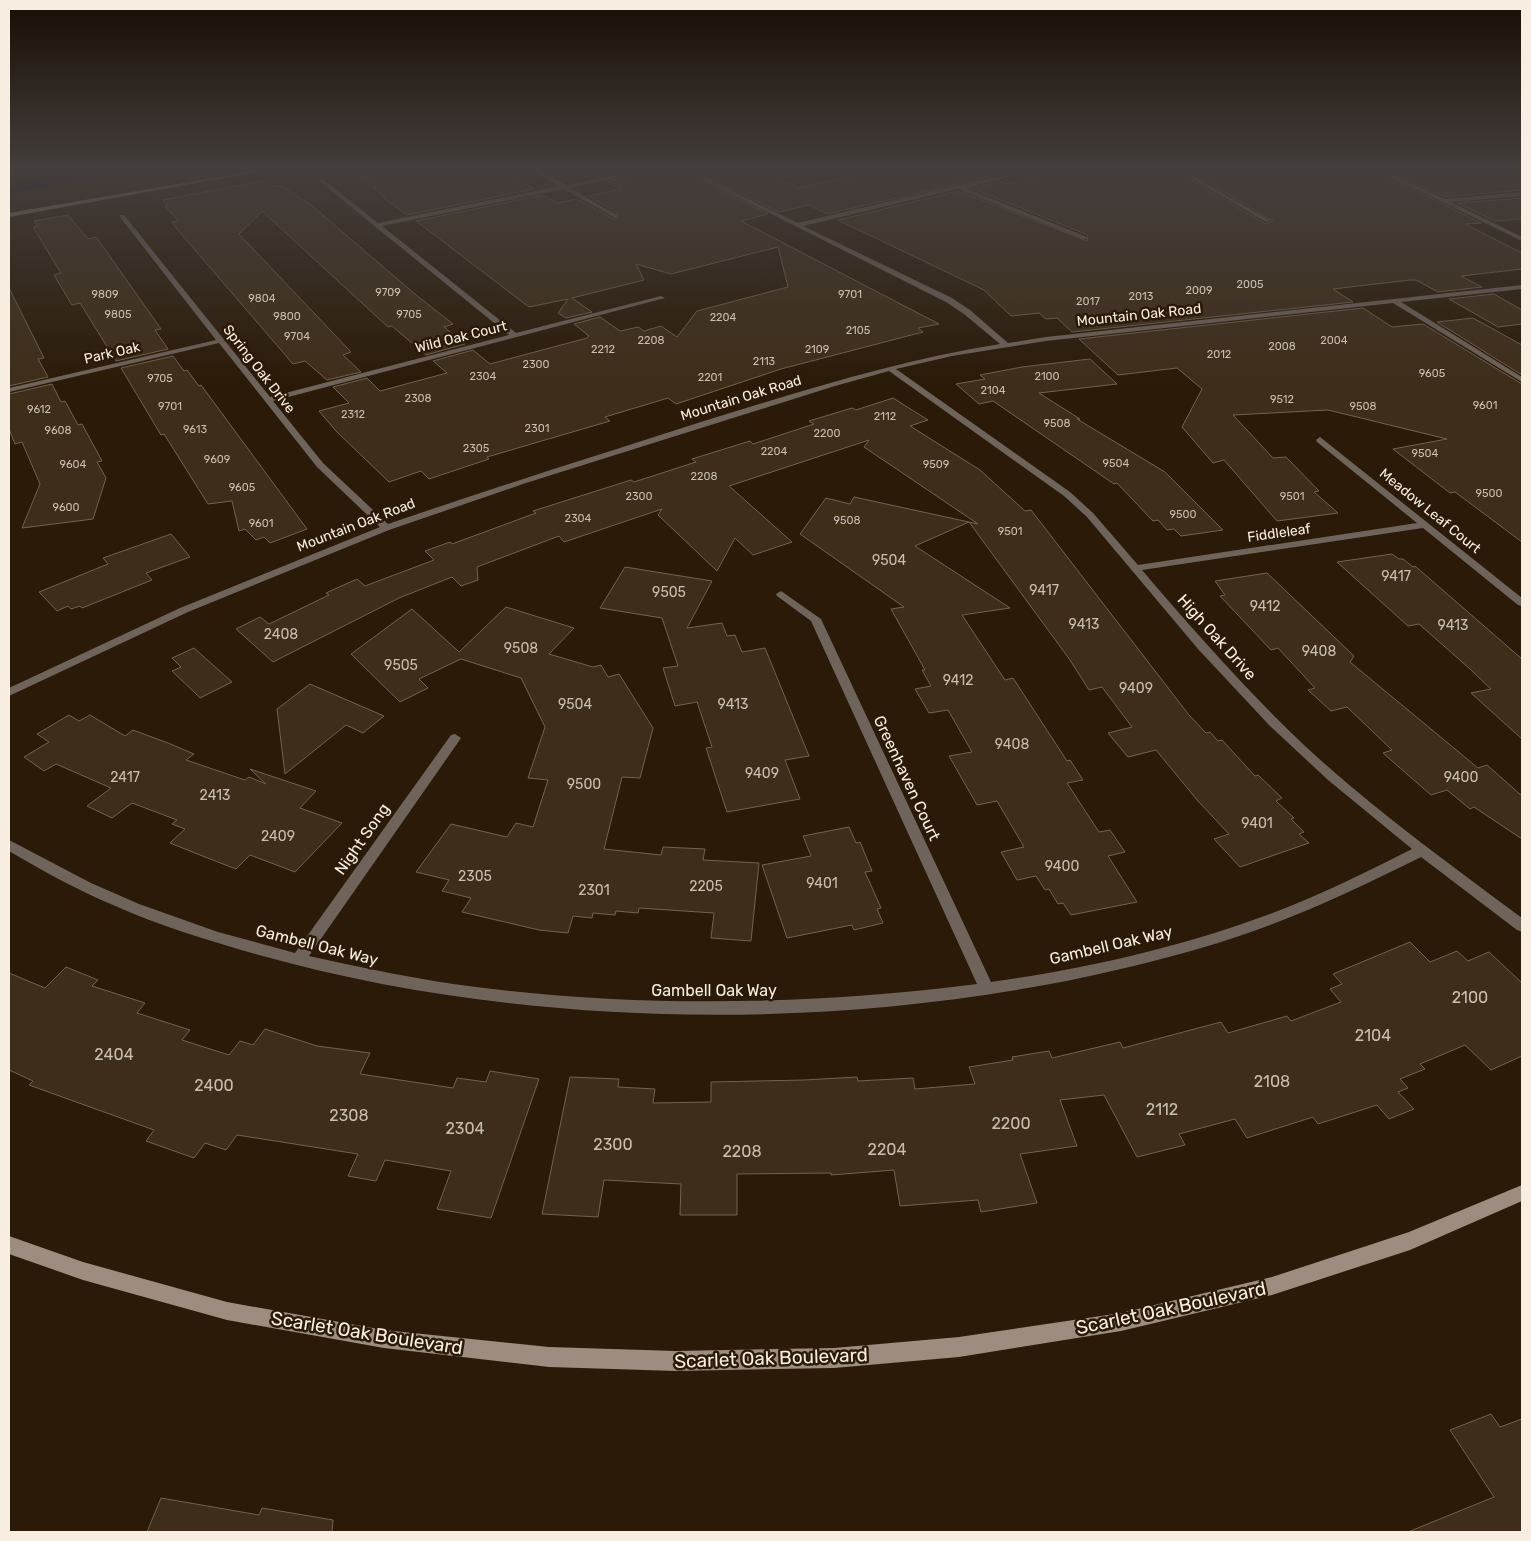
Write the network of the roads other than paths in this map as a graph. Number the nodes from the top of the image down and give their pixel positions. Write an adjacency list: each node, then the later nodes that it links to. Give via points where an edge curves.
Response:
1 (142, 242): 8 (street, Spring Oak Drive)
2 (398, 242): 7 (street)
3 (832, 242): 9 (street, via 949,300)
4 (1522, 287): 6 (street, Mountain Oak Road)
5 (661, 298): 7 (street, Wild Oak Court)
6 (1394, 301): 9 (street, Mountain Oak Road); 11 (street)
7 (515, 336): 13 (street, Wild Oak Court)
8 (220, 340): 12 (street, Park Oak); 13 (street, Spring Oak Drive)
9 (1006, 345): 10 (street, Mountain Oak Road)
10 (890, 368): 16 (street, Mountain Oak Road, via 523,481); 17 (street, High Oak Drive, via 1067,494 1090,515)
11 (1522, 380)
12 (9, 390)
13 (267, 400): 16 (street, Spring Oak Drive, via 320,465)
14 (1320, 440): 15 (street, Meadow Leaf Court)
15 (1426, 525): 17 (street, Fiddleleaf); 19 (street, Meadow Leaf Court)
16 (386, 528): 20 (street, Mountain Oak Road, via 184,610)
17 (1135, 568): 23 (street, High Oak Drive, via 1223,670 1274,723 1336,780)
18 (781, 594): 26 (street, Greenhaven Court, via 816,619)
19 (1522, 603)
20 (9, 692)
21 (455, 738): 25 (street, Night Song)
22 (9, 845): 25 (street, Gambell Oak Way, via 58,873 131,907 214,936)
23 (1422, 850): 24 (street, High Oak Drive); 26 (street, Gambell Oak Way, via 1354,885 1275,917 1186,946 1090,970)
24 (1522, 926)
25 (298, 960): 26 (street, Gambell Oak Way, via 432,987 528,1000 638,1007 759,1008 888,1001)
26 (987, 989)
27 (1522, 1193): 28 (street, Scarlet Oak Boulevard, via 1410,1241 1272,1286 1121,1322 959,1347 834,1358 676,1362 549,1357 384,1340 227,1311 84,1271)
28 (9, 1244)

